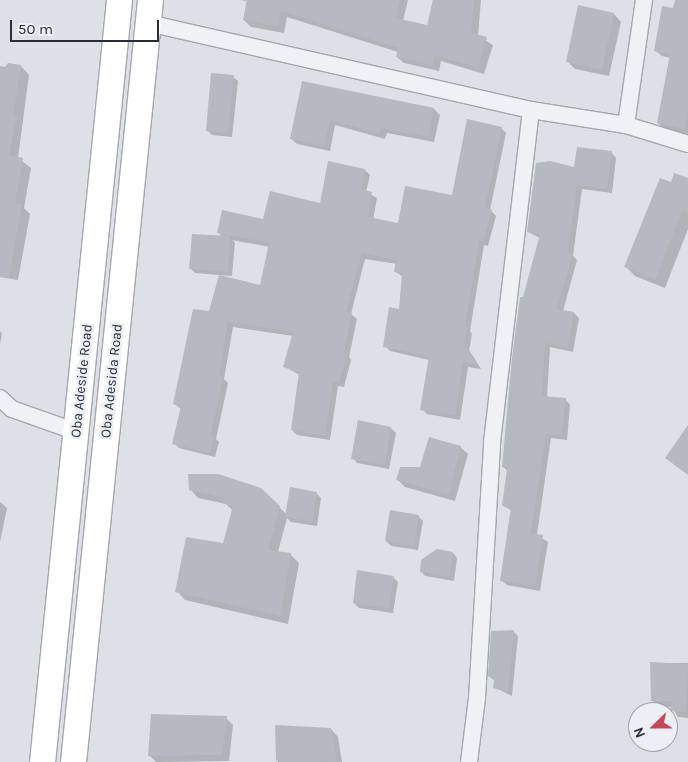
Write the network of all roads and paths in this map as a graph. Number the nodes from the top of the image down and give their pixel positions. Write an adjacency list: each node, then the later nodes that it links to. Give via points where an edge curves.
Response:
1 (119, 0): 8 (main road, Oba Adeside Road)
2 (644, 0): 5 (street)
3 (149, 12): 4 (street); 10 (main road, Oba Adesida Road)
4 (531, 110): 5 (street); 13 (street, via 492,442 477,690)
5 (626, 125): 6 (street)
6 (688, 144)
7 (0, 398): 8 (street, via 12,409)
8 (77, 432): 9 (main road, Oba Adeside Road)
9 (66, 535): 10 (main road); 11 (main road, Oba Adeside Road)
10 (96, 538): 12 (main road, Oba Adesida Road)
11 (42, 762)
12 (73, 762)
13 (469, 762)

